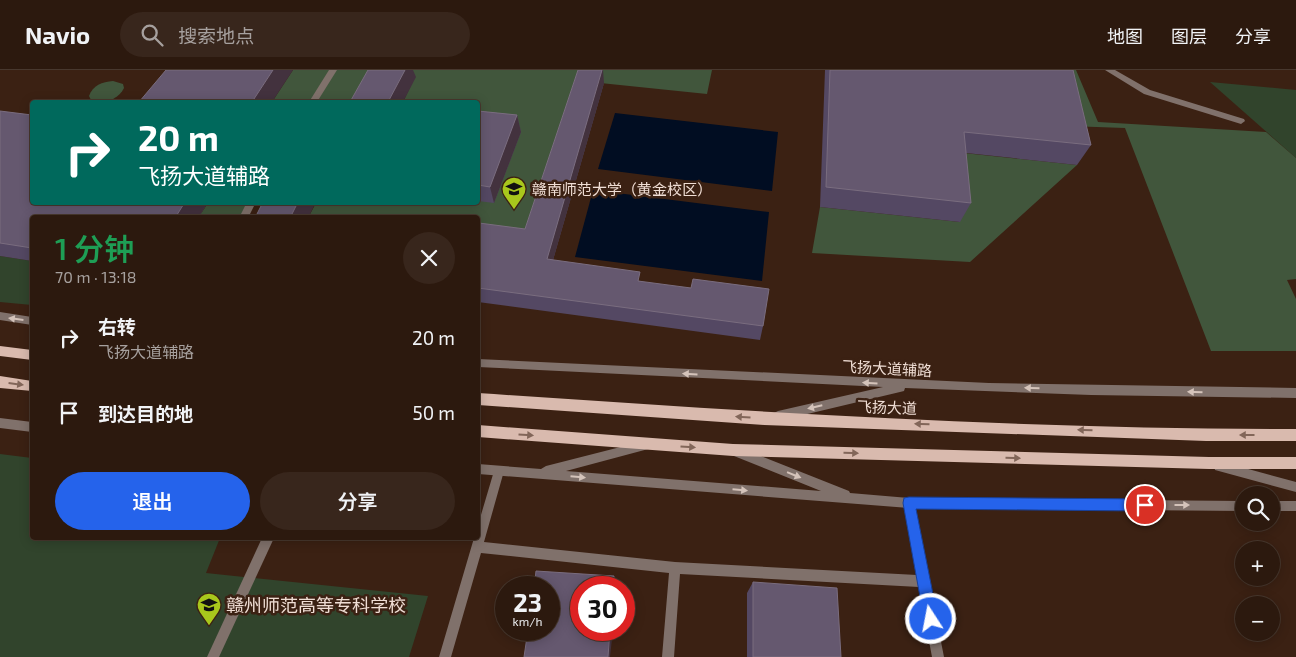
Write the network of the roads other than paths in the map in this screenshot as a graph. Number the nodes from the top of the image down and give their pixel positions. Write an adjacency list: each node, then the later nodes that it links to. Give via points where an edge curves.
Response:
1 (333, 70): 3 (street)
2 (1109, 70): 4 (street, via 1148,92)
3 (314, 100)
4 (1241, 121)
5 (0, 316): 6 (street, one-way to 5)
6 (30, 321)
7 (0, 351): 8 (main road)
8 (30, 355)
9 (480, 363): 11 (street, 飞扬大道辅路, one-way to 9)
10 (0, 382): 12 (main road, one-way to 12)
11 (913, 385): 13 (street, 飞扬大道辅路, one-way to 11); 15 (street, one-way to 15)
12 (30, 386)
13 (1296, 393)
14 (480, 399): 15 (main road, 飞扬大道, one-way to 14)
15 (764, 419): 19 (main road, 飞扬大道, one-way to 15, via 1206,435)
16 (0, 423): 17 (street)
17 (30, 427)
18 (480, 431): 20 (main road, one-way to 20)
19 (1296, 435)
20 (653, 444): 21 (main road, one-way to 21); 26 (street)
21 (733, 450): 22 (main road, one-way to 22); 28 (street, one-way to 28)
22 (1209, 463): 23 (main road); 27 (street)
23 (1296, 463)
24 (480, 469): 25 (street)
25 (499, 471): 26 (street); 33 (street)
26 (537, 473): 28 (street, one-way to 28)
27 (1296, 487)
28 (855, 500): 29 (street)
29 (909, 503): 30 (street, one-way to 30); 38 (street)
30 (1235, 506)
31 (1280, 506): 32 (street)
32 (1296, 506)
33 (480, 534)
34 (267, 540): 39 (street)
35 (478, 540): 36 (street)
36 (476, 547): 37 (street); 40 (street)
37 (675, 568): 38 (street); 41 (street)
38 (924, 581): 42 (street)
39 (213, 657)
40 (445, 657)
41 (668, 657)
42 (938, 657)

